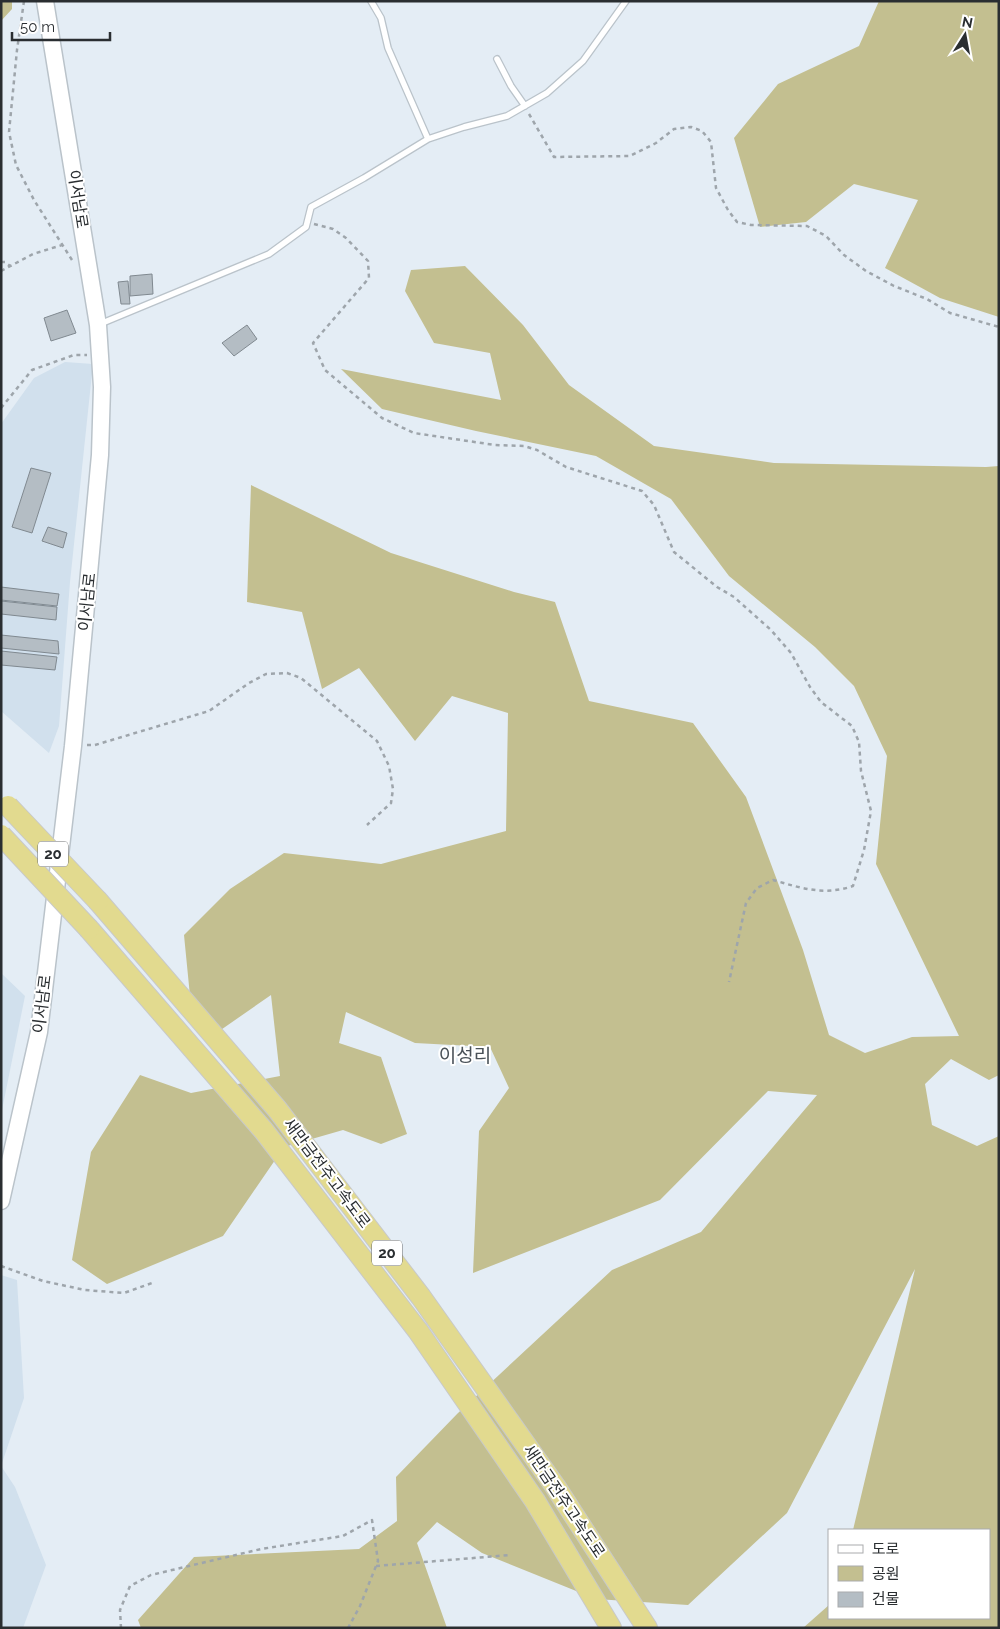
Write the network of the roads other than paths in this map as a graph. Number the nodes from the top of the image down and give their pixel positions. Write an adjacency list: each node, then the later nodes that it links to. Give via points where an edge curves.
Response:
1 (45, 1): 7 (main road, 이서남로)
2 (371, 1): 6 (lane)
3 (626, 1): 5 (lane, via 583,61 547,93)
4 (497, 60): 5 (lane)
5 (525, 106): 6 (lane, via 507,116)
6 (428, 139): 7 (lane, via 311,207 306,227 269,254)
7 (98, 325): 10 (main road, 이서남로, via 102,387 100,455 73,746 39,1032)
8 (5, 803): 12 (highway, 새만금전주고속도로 / 20, bridge, via 98,901 277,1109 421,1297 555,1486)
9 (1, 835): 11 (highway, 새만금전주고속도로 / 20, bridge, via 88,928 264,1131 418,1331 535,1501)
10 (1, 1201)
11 (611, 1628)
12 (647, 1628)

